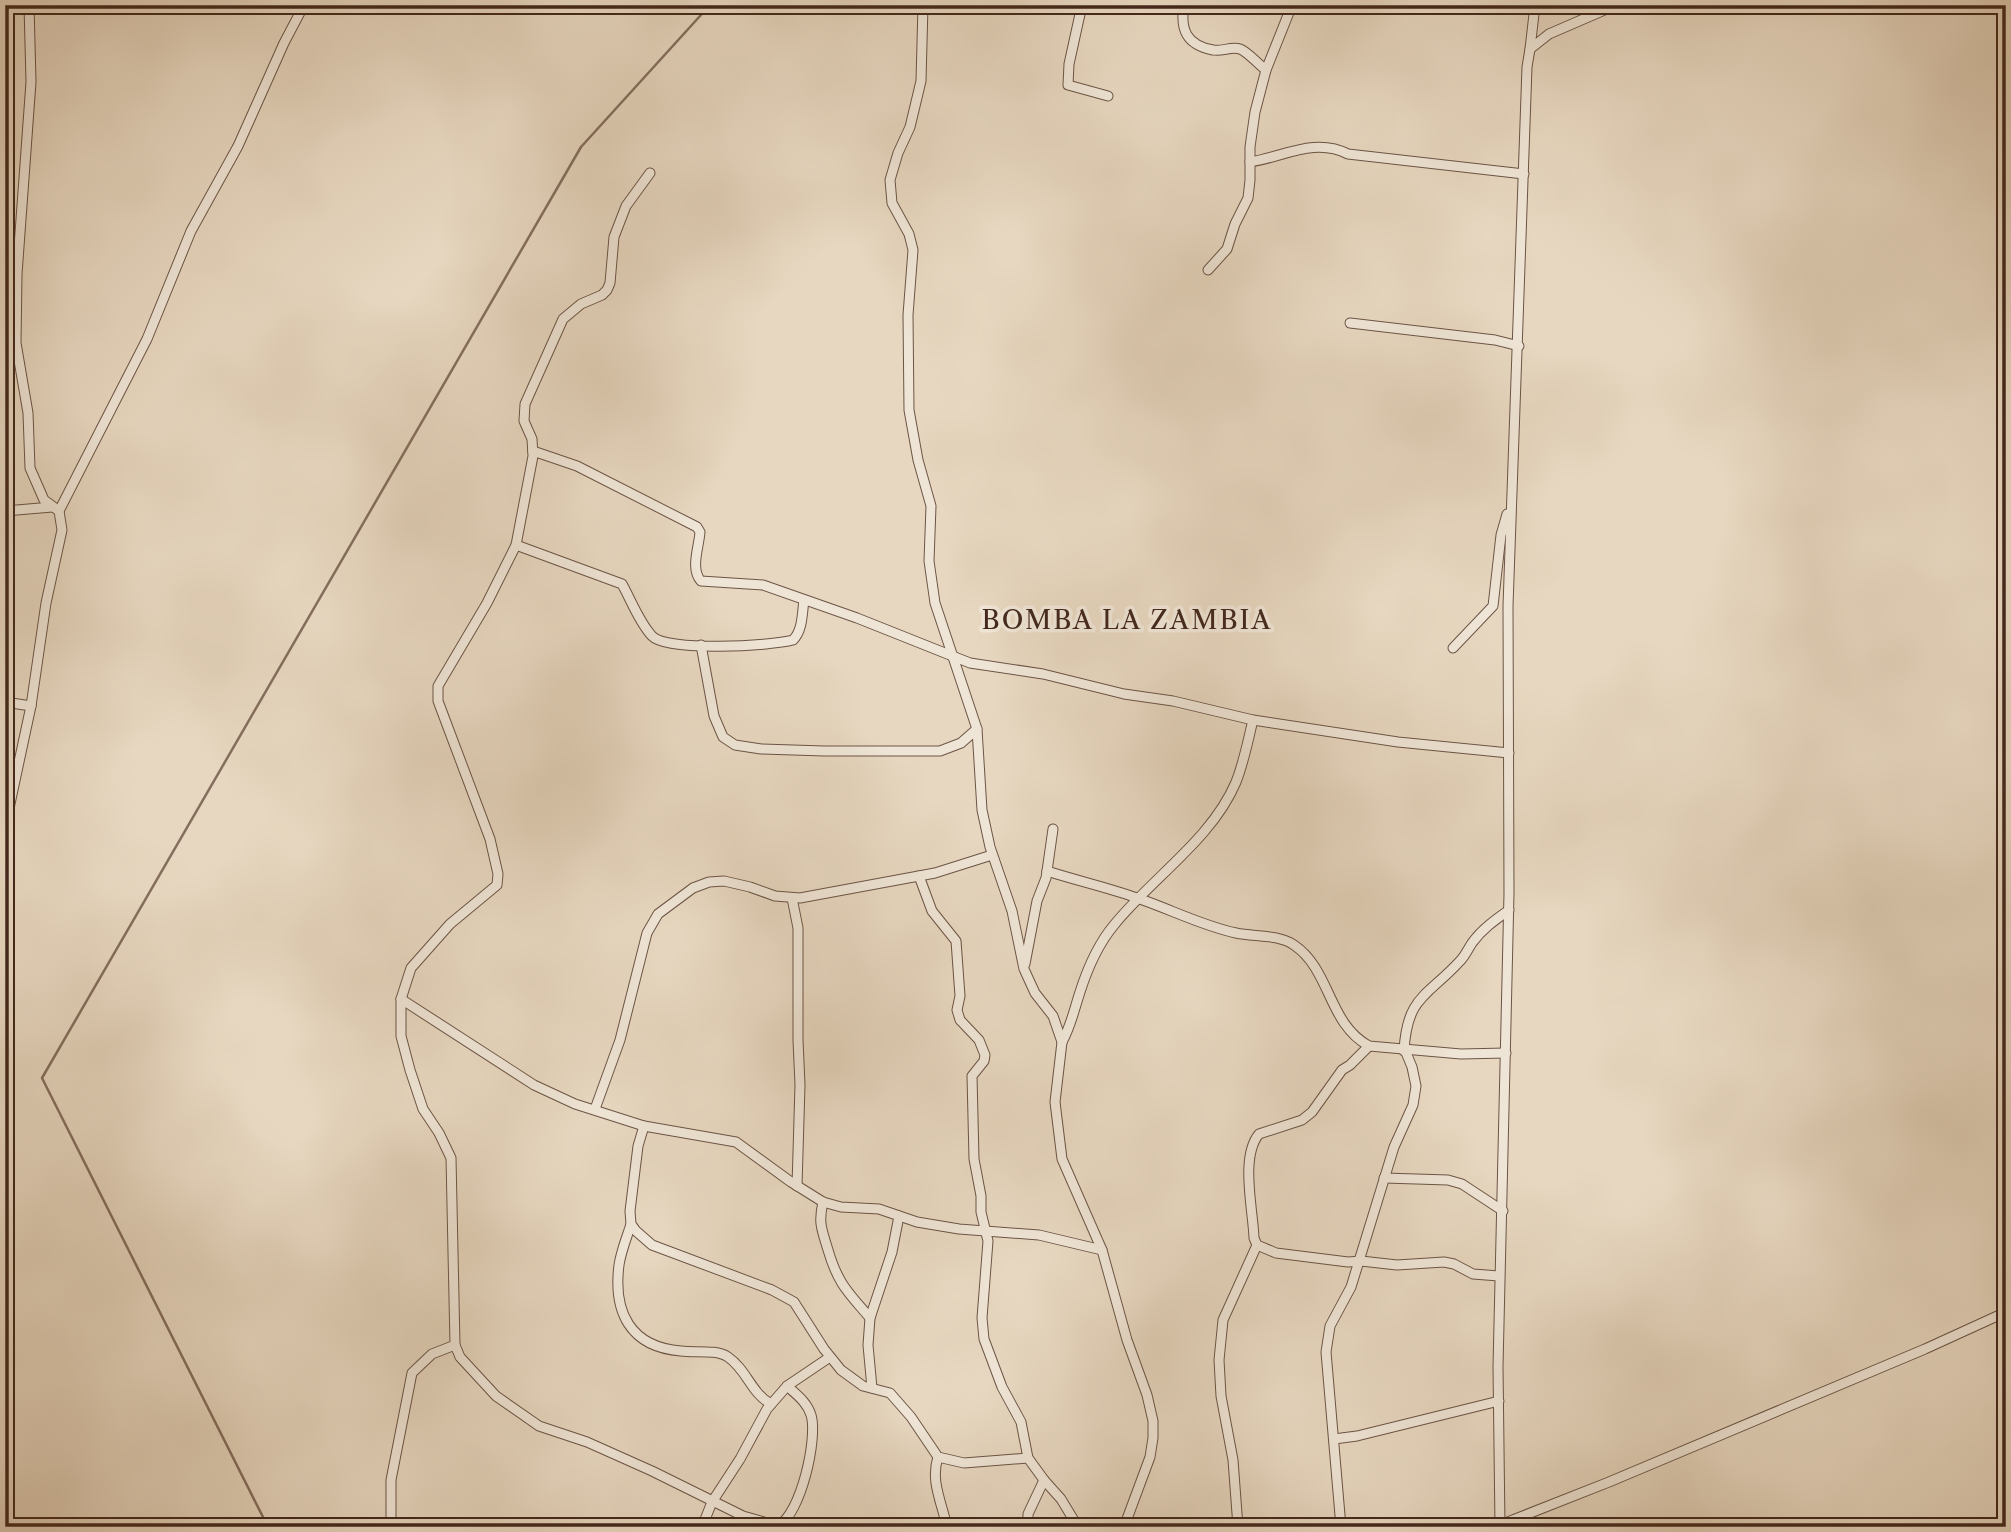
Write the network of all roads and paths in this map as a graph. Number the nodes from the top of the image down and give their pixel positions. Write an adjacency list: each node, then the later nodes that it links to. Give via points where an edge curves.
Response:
1 (29, 5): 19 (street, via 31,82 16,343 28,413 30,468 44,500)
2 (304, 5): 19 (street, via 238,146 191,231 147,340)
3 (923, 5): 26 (street, via 920,81 910,127 890,180 892,203 913,250 909,410 931,506 929,561 935,603)
4 (1082, 5): 11 (street, via 1068,85)
5 (1184, 5): 10 (street, via 1181,23 1191,40 1214,51 1243,50)
6 (1292, 5): 10 (street)
7 (1535, 5): 9 (street)
8 (1616, 5): 9 (street, via 1549,34)
9 (1530, 49): 14 (street)
10 (1266, 70): 12 (street, via 1255,112)
11 (1108, 96)
12 (1250, 162): 14 (street, via 1315,147); 15 (street, via 1248,198 1227,249)
13 (650, 173): 18 (street, via 626,206 614,237 607,290 563,319 525,404 524,421)
14 (1524, 174): 17 (street)
15 (1208, 270)
16 (1350, 323): 17 (street)
17 (1519, 346): 31 (street, via 1510,508)
18 (533, 452): 22 (street); 23 (street, via 577,466 698,527 695,565 701,581 763,585)
19 (55, 509): 20 (street); 28 (street, via 62,530)
20 (5, 511)
21 (1507, 512): 25 (street, via 1493,606)
22 (516, 545): 24 (street, via 622,584 651,636 659,642); 41 (street, via 438,686 448,731 490,839 497,885 450,924 411,968)
23 (804, 600): 24 (street, via 801,625 793,640); 26 (street)
24 (701, 645): 30 (street, via 714,716 723,737 735,745 940,751 961,743)
25 (1453, 648)
26 (951, 653): 29 (street, via 970,663 1043,674); 30 (street)
27 (5, 702): 28 (street)
28 (31, 706): 32 (street)
29 (1254, 720): 31 (street, via 1398,742); 38 (street, via 1227,800)
30 (977, 729): 34 (street, via 982,810)
31 (1509, 752): 39 (street)
32 (5, 827)
33 (1053, 830): 35 (street)
34 (992, 855): 36 (street); 40 (street, via 1012,911)
35 (1047, 871): 38 (street); 40 (street)
36 (919, 876): 37 (street); 54 (street, via 932,911 956,941 957,1010 985,1055 972,1076 972,1108 974,1159)
37 (792, 898): 46 (street, via 736,883 709,882 658,914 647,933 620,1040); 49 (street, via 798,928)
38 (1140, 899): 42 (street, via 1113,925 1091,963); 43 (street, via 1235,933 1294,945 1321,975 1348,1030)
39 (1509, 910): 44 (street, via 1488,925 1461,960 1416,1003 1405,1027); 45 (street)
40 (1024, 969): 42 (street, via 1053,1016)
41 (401, 999): 46 (street, via 534,1085); 61 (street, via 401,1036 410,1070 423,1109 451,1158)
42 (1062, 1042): 56 (street, via 1055,1102 1062,1160)
43 (1369, 1046): 44 (street); 55 (street, via 1342,1070 1302,1121 1256,1137 1249,1166)
44 (1405, 1051): 45 (street); 48 (street, via 1416,1086 1413,1105)
45 (1506, 1053): 51 (street)
46 (595, 1109): 47 (street)
47 (644, 1126): 49 (street, via 736,1142); 53 (street)
48 (1384, 1178): 51 (street, via 1448,1180); 57 (street)
49 (797, 1186): 50 (street)
50 (823, 1202): 52 (street); 60 (street, via 819,1225 833,1269)
51 (1503, 1211): 58 (street)
52 (899, 1216): 54 (street); 60 (street)
53 (631, 1223): 62 (street, via 652,1245 794,1302); 66 (street, via 619,1263 618,1290 628,1326 659,1346 728,1357 761,1399)
54 (986, 1231): 56 (street, via 1039,1235); 69 (street, via 984,1339 1021,1422)
55 (1257, 1245): 57 (street, via 1308,1258); 80 (street, via 1223,1320 1219,1360)
56 (1102, 1251): 79 (street, via 1153,1421 1150,1457)
57 (1361, 1261): 58 (street, via 1397,1265 1444,1262 1473,1274); 67 (street, via 1329,1326 1326,1352)
58 (1499, 1276): 65 (street)
59 (2006, 1312): 73 (street)
60 (870, 1318): 64 (street)
61 (455, 1345): 71 (street, via 460,1357 496,1396 539,1426 586,1442); 74 (street, via 432,1354 412,1373 391,1480)
62 (830, 1357): 63 (street); 64 (street, via 841,1370)
63 (787, 1386): 66 (street); 71 (street, via 806,1403 814,1426 798,1500 783,1523 773,1526)
64 (872, 1388): 68 (street, via 890,1393)
65 (1499, 1401): 67 (street); 73 (street)
66 (771, 1404): 71 (street)
67 (1334, 1439): 72 (street)
68 (938, 1457): 69 (street, via 964,1462); 76 (street, via 934,1481)
69 (1028, 1458): 70 (street)
70 (1044, 1480): 77 (street, via 1028,1514); 78 (street)
71 (712, 1502): 75 (street)
72 (1341, 1523): 81 (street)
73 (1500, 1526)
74 (391, 1527)
75 (702, 1527)
76 (947, 1527)
77 (1028, 1527)
78 (1078, 1527)
79 (1124, 1527)
80 (1238, 1527)
81 (1348, 1527)

